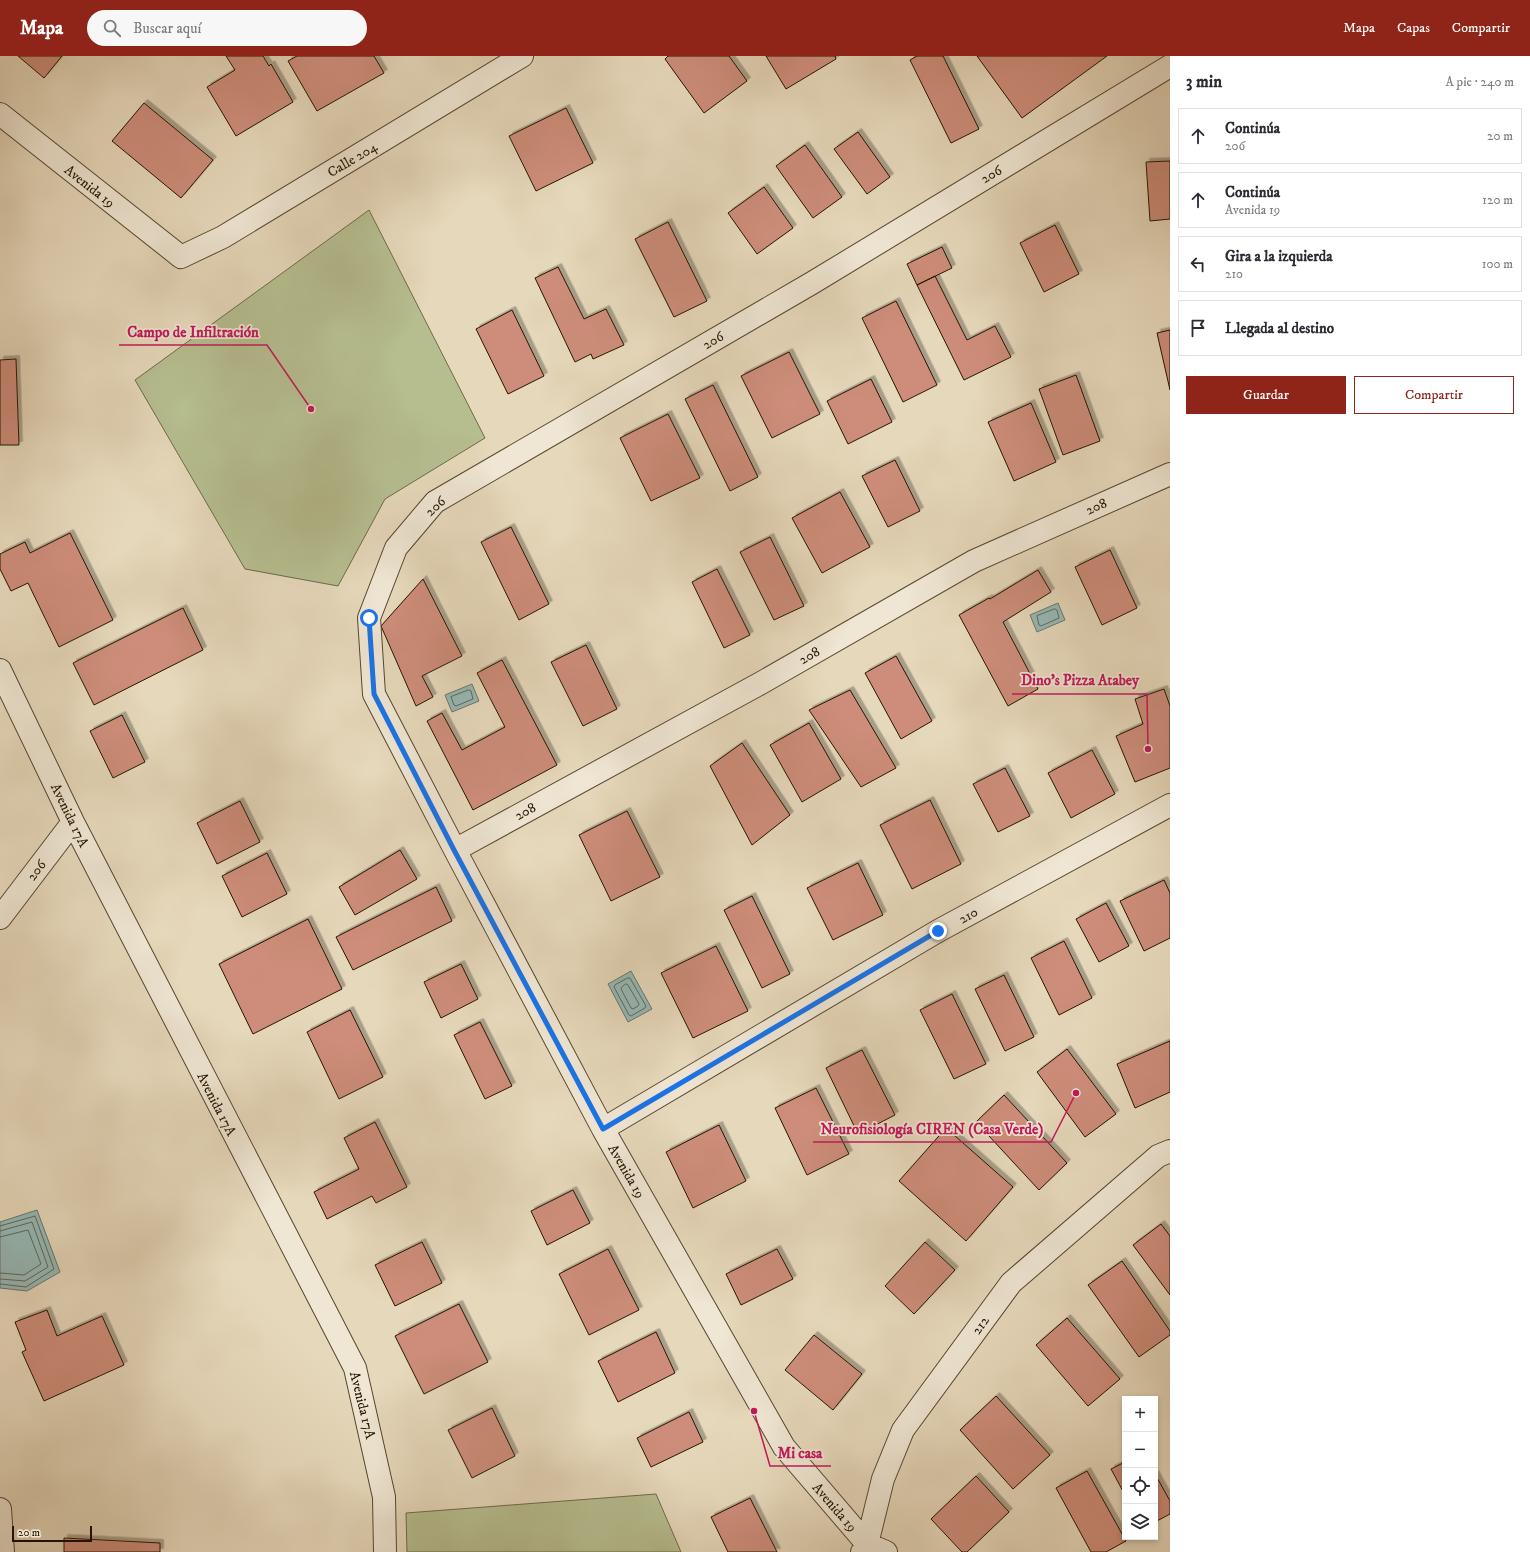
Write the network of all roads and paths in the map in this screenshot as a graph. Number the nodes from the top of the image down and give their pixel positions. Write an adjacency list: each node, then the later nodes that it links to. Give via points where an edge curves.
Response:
1 (522, 56): 4 (street, Calle 204, via 223,237)
2 (1170, 66): 7 (street, 206, via 812,283 435,502 396,548 369,618)
3 (0, 114): 4 (street, Avenida 19)
4 (181, 257)
5 (1170, 474): 10 (street, 208, via 974,561 762,683)
6 (0, 670): 9 (street, Avenida 17A)
7 (374, 694): 10 (street, Avenida 19)
8 (1170, 805): 12 (street, 210, via 938,931)
9 (73, 822): 11 (street, 206); 17 (street, Avenida 17A, via 355,1368 384,1497)
10 (454, 850): 12 (street, Avenida 19)
11 (0, 918)
12 (603, 1129): 15 (street, Avenida 19, via 784,1447)
13 (1170, 1151): 15 (street, 212, via 1158,1156 1011,1283 903,1430 883,1479)
14 (0, 1509): 16 (street)
15 (872, 1549)
16 (3, 1552)
17 (385, 1552)

